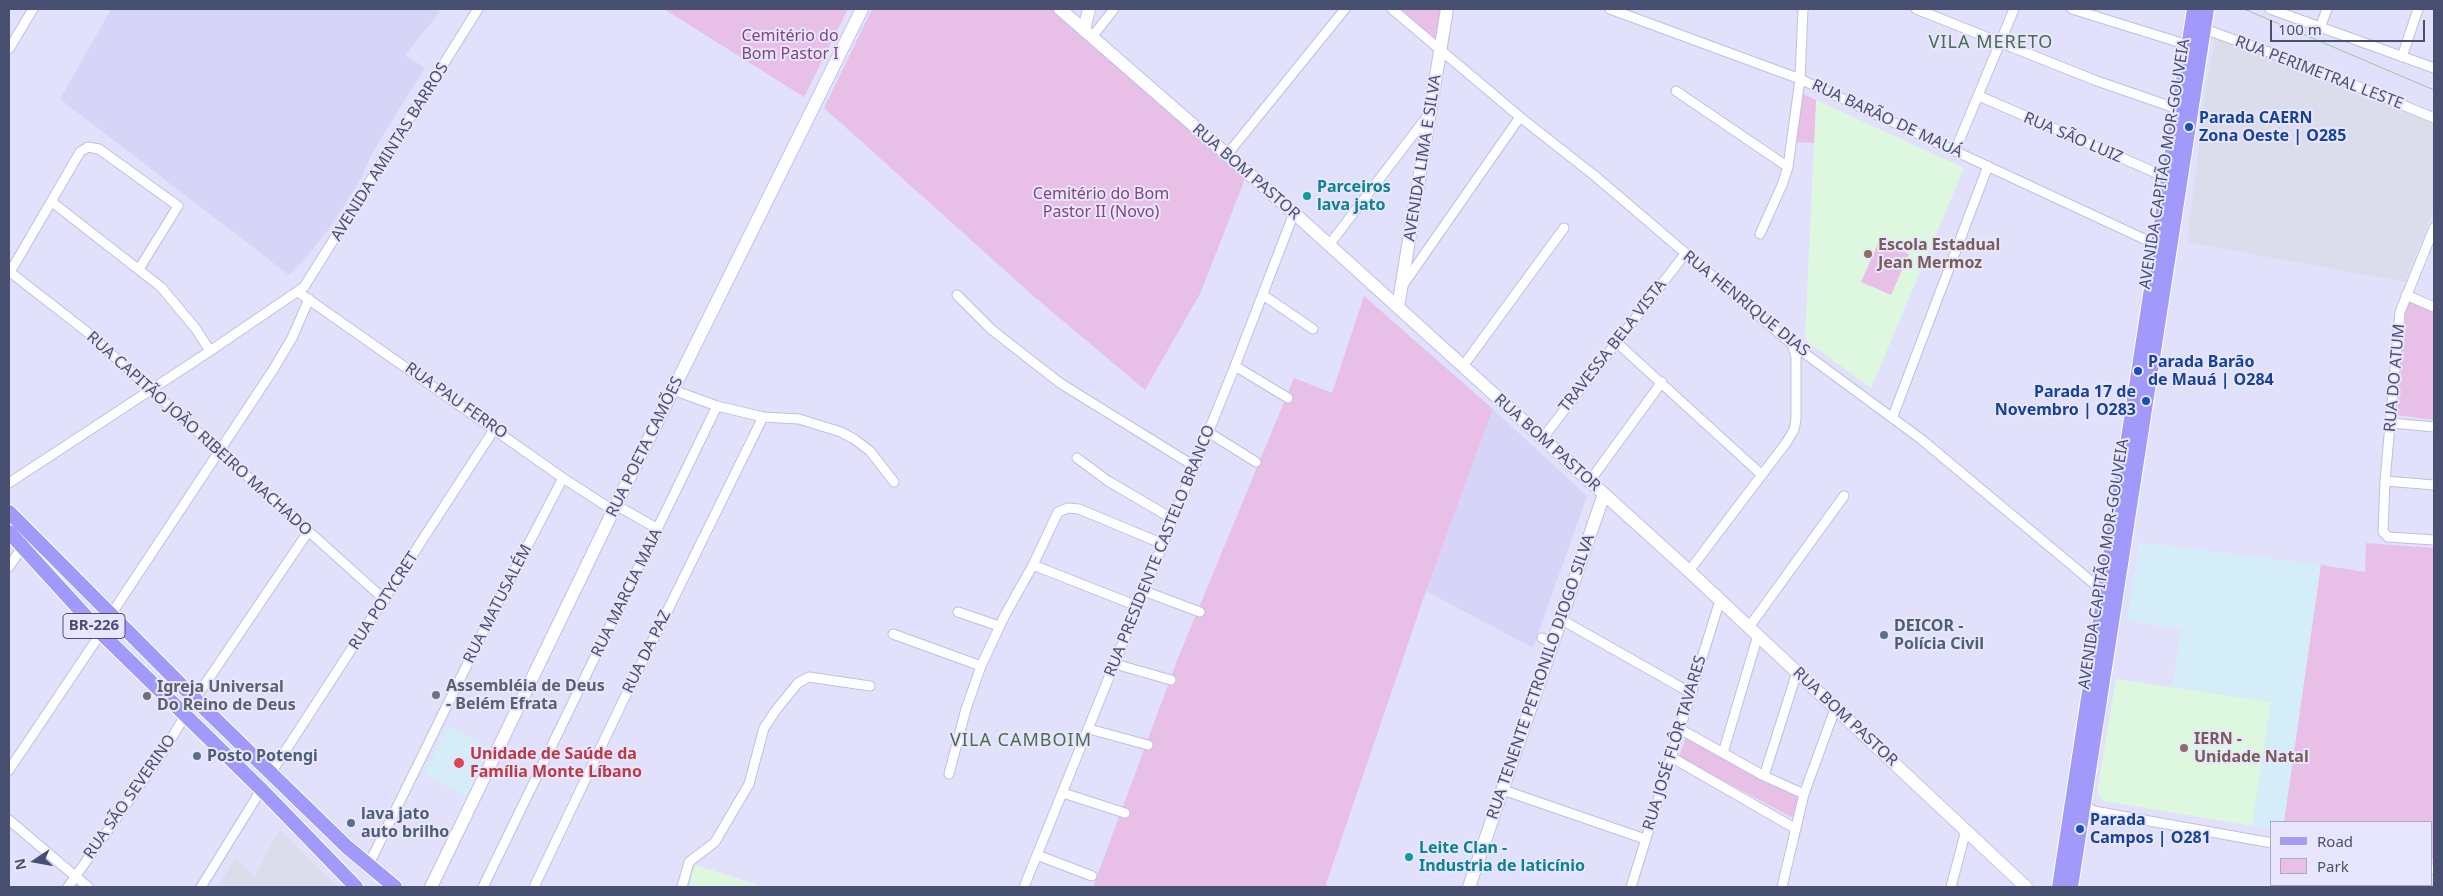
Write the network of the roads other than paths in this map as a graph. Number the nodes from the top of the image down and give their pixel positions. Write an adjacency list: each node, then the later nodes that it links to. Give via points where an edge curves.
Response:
1 (33, 9): 26 (street)
2 (478, 9): 55 (street, AVENIDA AMINTAS BARROS, via 310,281)
3 (862, 9): 69 (main road, RUA POETA CAMÕES)
4 (1060, 9): 23 (main road, RUA BOM PASTOR)
5 (1079, 9): 23 (main road)
6 (1089, 9): 23 (main road)
7 (1114, 9): 23 (street)
8 (1345, 9): 39 (street)
9 (1392, 9): 27 (street, RUA HENRIQUE DIAS)
10 (1447, 9): 27 (main road, AVENIDA LIMA E SILVA)
11 (1610, 9): 30 (street, RUA BARÃO DE MAUÁ)
12 (1803, 9): 30 (street)
13 (1916, 9): 24 (street)
14 (2014, 9): 24 (street)
15 (2072, 9): 25 (street)
16 (2194, 9): 25 (main road, AVENIDA CAPITÃO MOR-GOUVEIA)
17 (2207, 9): 22 (main road, AVENIDA CAPITÃO MOR-GOUVEIA)
18 (2270, 9): 21 (street)
19 (2327, 9): 21 (street)
20 (2418, 9): 28 (street)
21 (2320, 28): 28 (street)
22 (2204, 29): 32 (main road, AVENIDA CAPITÃO MOR-GOUVEIA); 37 (street, RUA PERIMETRAL LESTE, via 2308,66)
23 (1084, 30): 39 (main road, RUA BOM PASTOR)
24 (2000, 41): 33 (street); 35 (street, via 2097,81)
25 (2188, 45): 32 (main road, AVENIDA CAPITÃO MOR-GOUVEIA)
26 (9, 49)
27 (1440, 50): 34 (main road, AVENIDA LIMA E SILVA); 36 (street, RUA HENRIQUE DIAS)
28 (2402, 57): 29 (street)
29 (2434, 68)
30 (1800, 79): 38 (street, RUA BARÃO DE MAUÁ); 41 (street)
31 (1676, 91): 41 (street)
32 (2187, 94): 35 (main road, AVENIDA CAPITÃO MOR-GOUVEIA); 125 (main road, AVENIDA CAPITÃO MOR-GOUVEIA)
33 (1979, 96): 38 (street); 42 (street, RUA SÃO LUIZ)
34 (1432, 109): 48 (street); 54 (main road, AVENIDA LIMA E SILVA)
35 (2178, 109): 42 (main road, AVENIDA CAPITÃO MOR-GOUVEIA)
36 (1520, 117): 51 (street, RUA HENRIQUE DIAS, via 1595,176); 54 (street)
37 (2434, 118)
38 (1955, 151): 40 (street, RUA BARÃO DE MAUÁ)
39 (1226, 156): 44 (main road, RUA BOM PASTOR)
40 (1988, 166): 49 (street, RUA BARÃO DE MAUÁ); 73 (street)
41 (1788, 167): 47 (street)
42 (2168, 178): 49 (main road, AVENIDA CAPITÃO MOR-GOUVEIA)
43 (52, 202): 52 (street); 52 (street, via 80,152 88,147 99,149 178,206); 53 (street)
44 (1294, 214): 48 (main road, RUA BOM PASTOR); 57 (street, RUA PRESIDENTE CASTELO BRANCO)
45 (1564, 228): 67 (street)
46 (2434, 228): 50 (street, RUA DO ATUM)
47 (1760, 234)
48 (1330, 245): 60 (main road, RUA BOM PASTOR)
49 (2157, 245): 107 (main road, AVENIDA CAPITÃO MOR-GOUVEIA)
50 (2431, 247): 58 (street, RUA DO ATUM)
51 (1685, 254): 63 (street, TRAVESSA BELA VISTA); 64 (street, RUA HENRIQUE DIAS)
52 (139, 268): 65 (street, via 180,308)
53 (10, 273): 70 (street, RUA CAPITÃO JOÃO RIBEIRO MACHADO, via 87,332)
54 (1402, 287): 60 (main road, AVENIDA LIMA E SILVA)
55 (298, 292): 59 (street, RUA PAU FERRO); 65 (street, AVENIDA AMINTAS BARROS)
56 (956, 295): 83 (street, via 992,330 1060,384)
57 (1263, 295): 62 (street); 66 (street, RUA PRESIDENTE CASTELO BRANCO)
58 (2406, 296): 61 (street); 75 (street, RUA DO ATUM, via 2398,330)
59 (309, 299): 77 (street, RUA PAU FERRO); 80 (street, via 282,354)
60 (1398, 307): 67 (main road, RUA BOM PASTOR)
61 (2434, 307)
62 (1313, 329)
63 (1615, 341): 68 (street); 79 (street, TRAVESSA BELA VISTA)
64 (1792, 344): 73 (street, RUA HENRIQUE DIAS); 84 (street, via 1796,356 1794,430)
65 (210, 351): 70 (street, AVENIDA AMINTAS BARROS)
66 (1235, 366): 71 (street); 78 (street, RUA PRESIDENTE CASTELO BRANCO)
67 (1463, 366): 79 (main road, RUA BOM PASTOR)
68 (1662, 382): 84 (street); 88 (street)
69 (673, 390): 72 (street); 93 (main road, RUA POETA CAMÕES)
70 (150, 391): 80 (street, RUA CAPITÃO JOÃO RIBEIRO MACHADO); 89 (street, AVENIDA AMINTAS BARROS)
71 (1288, 398)
72 (717, 406): 74 (street); 96 (street, RUA MARCIA MAIA)
73 (1893, 416): 107 (street, RUA HENRIQUE DIAS)
74 (763, 417): 87 (street, via 791,418 841,432 870,451); 162 (street, RUA DA PAZ)
75 (2391, 423): 76 (street); 86 (street, RUA DO ATUM)
76 (2434, 427)
77 (495, 428): 85 (street, RUA PAU FERRO); 108 (street, RUA POTYCRET)
78 (1208, 432): 82 (street); 83 (street, RUA PRESIDENTE CASTELO BRANCO)
79 (1542, 439): 88 (main road, RUA BOM PASTOR)
80 (219, 453): 98 (street, RUA CAPITÃO JOÃO RIBEIRO MACHADO); 113 (street)
81 (1078, 458): 95 (street, via 1108,481)
82 (1256, 462)
83 (1194, 466): 95 (street, RUA PRESIDENTE CASTELO BRANCO)
84 (1762, 475): 105 (street)
85 (563, 478): 93 (street, RUA PAU FERRO); 152 (street, RUA MATUSALÉM)
86 (2386, 481): 90 (street); 100 (street, RUA DO ATUM, via 2384,535)
87 (894, 482)
88 (1589, 482): 91 (main road, RUA BOM PASTOR)
89 (9, 483)
90 (2434, 485)
91 (1604, 494): 105 (main road, RUA BOM PASTOR); 114 (main road, RUA TENENTE PETRONILO DIOGO SILVA)
92 (1844, 496): 116 (street)
93 (615, 508): 96 (street, RUA PAU FERRO); 160 (main road, RUA POETA CAMÕES)
94 (9, 512): 99 (main road, BR-226)
95 (1173, 519): 101 (street, RUA PRESIDENTE CASTELO BRANCO)
96 (658, 529): 161 (street, RUA MARCIA MAIA)
97 (9, 532): 102 (main road, BR-226)
98 (308, 532): 108 (street, RUA CAPITÃO JOÃO RIBEIRO MACHADO); 128 (street, RUA SÃO SEVERINO)
99 (31, 534): 102 (street); 113 (main road, BR-226)
100 (2434, 540)
101 (1163, 544): 103 (street, via 1079,509 1068,508 1058,512 1054,518); 106 (street, RUA PRESIDENTE CASTELO BRANCO)
102 (22, 547): 104 (street); 117 (main road, BR-226)
103 (1033, 565): 110 (street); 115 (street)
104 (9, 567)
105 (1689, 571): 109 (main road, RUA BOM PASTOR)
106 (1144, 591): 110 (street, RUA PRESIDENTE CASTELO BRANCO); 112 (street)
107 (2104, 592): 125 (main road, AVENIDA CAPITÃO MOR-GOUVEIA)
108 (385, 600): 137 (street, RUA POTYCRET)
109 (1720, 600): 116 (main road, RUA BOM PASTOR); 127 (street, RUA JOSÉ FLÔR TAVARES)
110 (1137, 606): 121 (street, RUA PRESIDENTE CASTELO BRANCO)
111 (958, 612): 115 (street)
112 (1200, 612)
113 (110, 616): 128 (main road, BR-226)
114 (1562, 620): 120 (main road, RUA TENENTE PETRONILO DIOGO SILVA); 127 (street)
115 (999, 626): 122 (street)
116 (1754, 631): 123 (main road, RUA BOM PASTOR); 134 (street)
117 (100, 633): 130 (main road, BR-226); 136 (street)
118 (893, 634): 122 (street)
119 (1542, 638): 120 (street)
120 (1554, 644): 141 (main road, RUA TENENTE PETRONILO DIOGO SILVA)
121 (1115, 664): 124 (street); 131 (street, RUA PRESIDENTE CASTELO BRANCO)
122 (981, 666): 138 (street)
123 (1797, 672): 129 (main road, RUA BOM PASTOR); 139 (street)
124 (1172, 680)
125 (2096, 681): 144 (main road, AVENIDA CAPITÃO MOR-GOUVEIA); 170 (main road, AVENIDA CAPITÃO MOR-GOUVEIA)
126 (870, 686): 163 (street, via 809,677 798,683 764,728 749,784 715,842 689,862)
127 (1691, 693): 132 (street, RUA JOSÉ FLÔR TAVARES)
128 (195, 699): 130 (street, RUA SÃO SEVERINO); 137 (main road, BR-226)
129 (1835, 709): 143 (street); 148 (main road, RUA BOM PASTOR)
130 (186, 716): 140 (main road, BR-226); 154 (street, RUA SÃO SEVERINO)
131 (1089, 729): 133 (street); 142 (street, RUA PRESIDENTE CASTELO BRANCO)
132 (1680, 729): 134 (street); 135 (street, RUA JOSÉ FLÔR TAVARES)
133 (1148, 745)
134 (1723, 753): 139 (street)
135 (1671, 757): 147 (street); 149 (street, RUA JOSÉ FLÔR TAVARES)
136 (9, 770)
137 (271, 773): 152 (main road, BR-226)
138 (949, 774)
139 (1764, 776): 143 (street)
140 (261, 790): 157 (street); 158 (main road, BR-226)
141 (1502, 790): 149 (street); 165 (main road, RUA TENENTE PETRONILO DIOGO SILVA)
142 (1063, 793): 145 (street); 151 (street, RUA PRESIDENTE CASTELO BRANCO)
143 (1804, 794): 147 (street)
144 (2083, 804): 150 (street, via 2094,811); 171 (main road, AVENIDA CAPITÃO MOR-GOUVEIA)
145 (1125, 813)
146 (9, 820): 154 (street)
147 (1796, 830): 167 (street)
148 (1966, 830): 168 (street); 169 (main road, RUA BOM PASTOR)
149 (1645, 839): 166 (street, RUA JOSÉ FLÔR TAVARES)
150 (2270, 843)
151 (1038, 855): 153 (street); 164 (street, RUA PRESIDENTE CASTELO BRANCO)
152 (368, 866): 159 (main road, BR-226)
153 (1092, 876)
154 (75, 877): 155 (street, RUA SÃO SEVERINO); 156 (street)
155 (68, 887)
156 (88, 887)
157 (201, 887)
158 (356, 887)
159 (395, 887)
160 (431, 887)
161 (483, 887)
162 (534, 887)
163 (682, 887)
164 (1024, 887)
165 (1469, 887)
166 (1631, 887)
167 (1782, 887)
168 (1952, 887)
169 (2026, 887)
170 (2059, 887)
171 (2071, 887)

